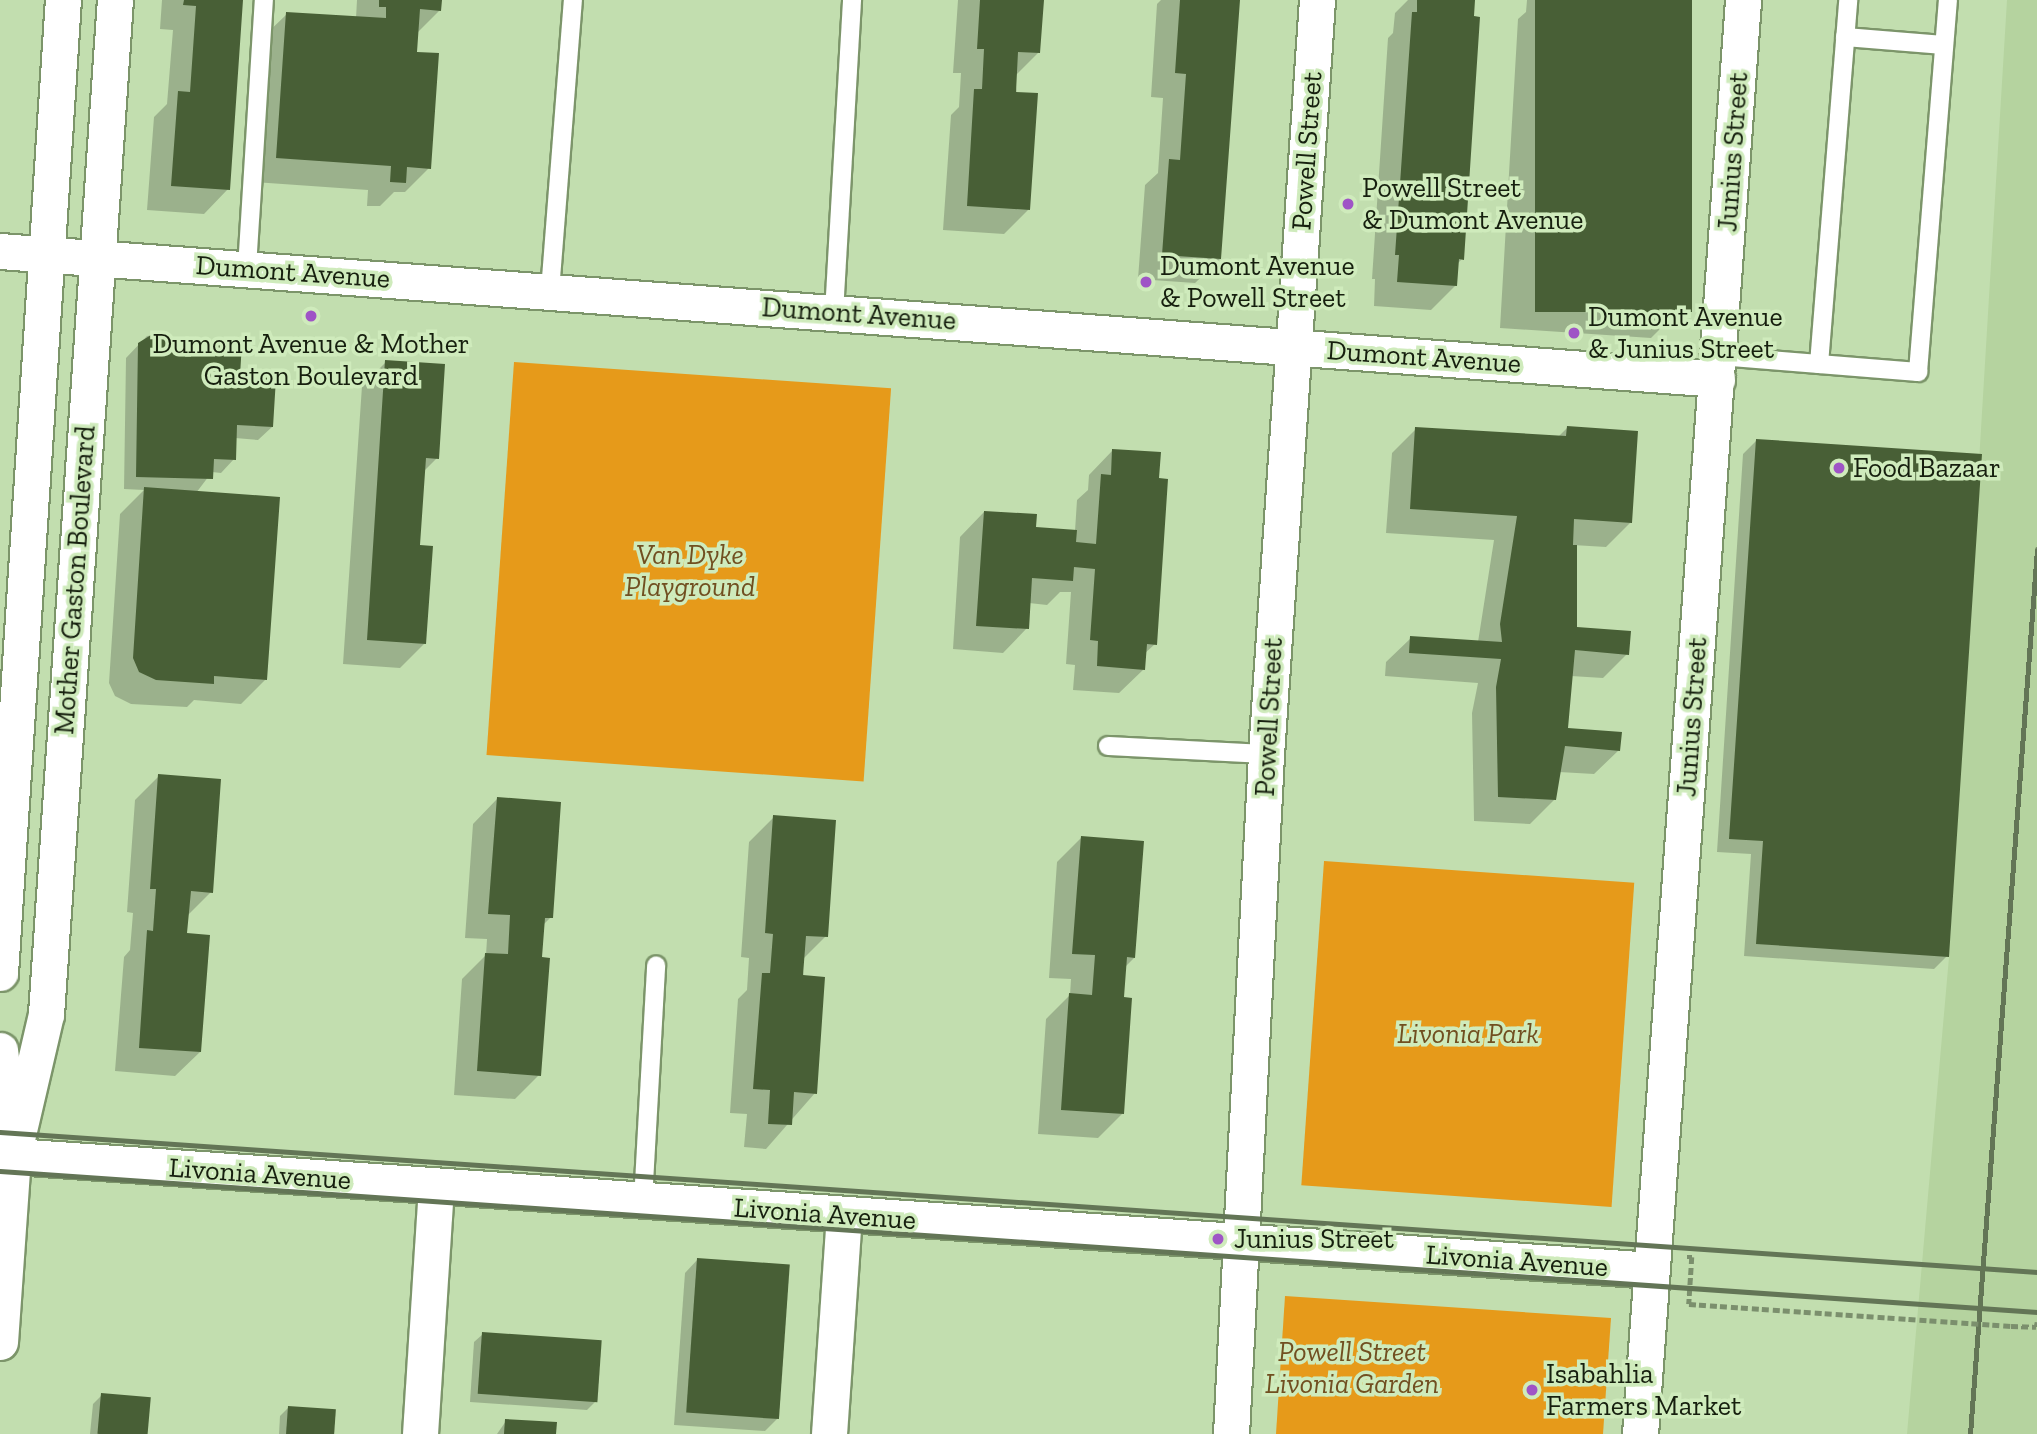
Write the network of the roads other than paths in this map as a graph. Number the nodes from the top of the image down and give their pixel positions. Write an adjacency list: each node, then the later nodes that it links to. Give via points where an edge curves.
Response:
1 (63, 0): 13 (street, Mother Gaston Boulevard)
2 (115, 0): 14 (street, Mother Gaston Boulevard)
3 (264, 0): 15 (lane)
4 (573, 0): 16 (lane)
5 (852, 0): 17 (lane)
6 (1317, 0): 18 (street, Powell Street)
7 (1743, 0): 20 (street, Junius Street)
8 (1847, 0): 10 (lane)
9 (1948, 0): 11 (lane)
10 (1844, 37): 11 (lane); 19 (lane)
11 (1944, 45): 19 (lane, via 1919,372)
12 (0, 251): 13 (street, Dumont Avenue)
13 (46, 253): 14 (street, Dumont Avenue); 24 (street, Mother Gaston Boulevard)
14 (97, 257): 15 (street, Dumont Avenue); 26 (street, Mother Gaston Boulevard, via 46,1014)
15 (247, 268): 16 (street, Dumont Avenue)
16 (550, 291): 17 (street, Dumont Avenue)
17 (834, 313): 18 (street, Dumont Avenue)
18 (1293, 347): 20 (street, Dumont Avenue); 22 (street, Powell Street)
19 (1819, 364): 20 (lane)
20 (1718, 368): 31 (street, Junius Street)
21 (1108, 746): 22 (lane)
22 (1266, 754): 30 (street, Powell Street)
23 (656, 965): 28 (lane)
24 (0, 973)
25 (0, 1050): 26 (street, Mother Gaston Boulevard)
26 (7, 1155): 27 (street, Livonia Avenue); 32 (street, Mother Gaston Boulevard)
27 (436, 1188): 28 (street, Livonia Avenue); 33 (street)
28 (643, 1201): 29 (street, Livonia Avenue)
29 (844, 1215): 30 (street, Livonia Avenue); 34 (street)
30 (1243, 1244): 31 (street, Livonia Avenue); 35 (street, Powell Street)
31 (1651, 1270): 36 (street, Junius Street)
32 (0, 1342)
33 (419, 1434)
34 (829, 1434)
35 (1231, 1434)
36 (1640, 1434)

